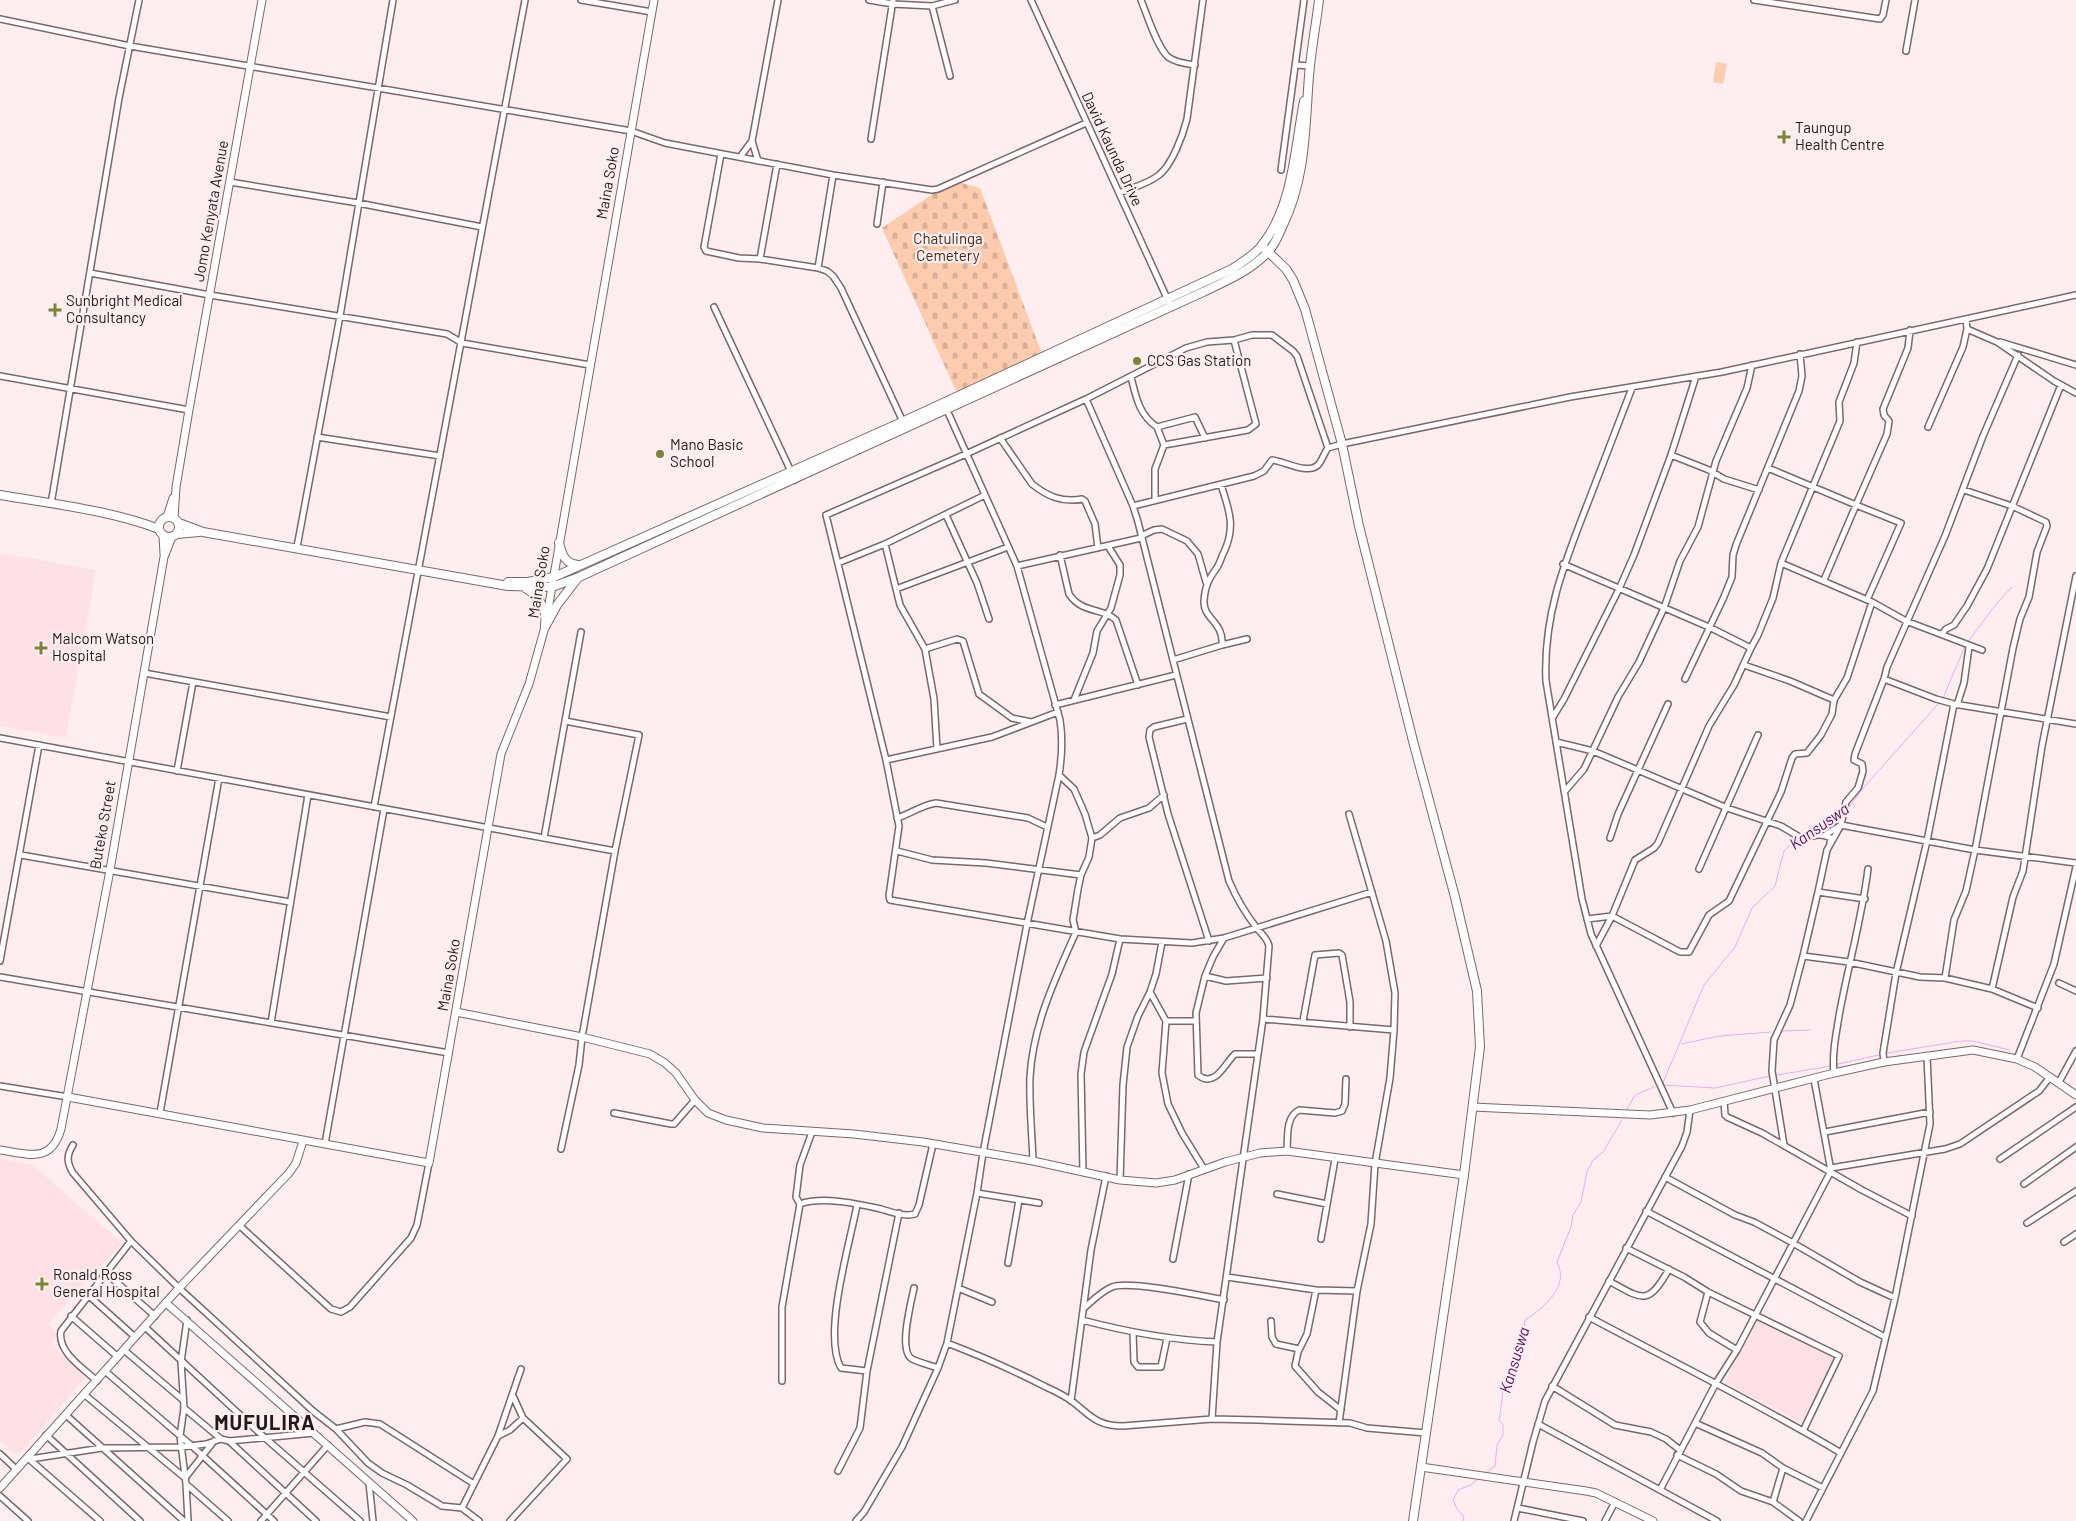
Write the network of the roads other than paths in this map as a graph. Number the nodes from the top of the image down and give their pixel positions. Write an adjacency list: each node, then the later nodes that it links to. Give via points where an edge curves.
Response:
1 (139, 0): 23 (street)
2 (262, 0): 27 (street, Jomo Kenyata Avenue)
3 (393, 0): 31 (street)
4 (525, 0): 32 (street)
5 (581, 0): 21 (street)
6 (654, 0): 21 (street, Maina Soko)
7 (778, 0): 36 (street)
8 (869, 0): 19 (street)
9 (955, 0): 20 (street)
10 (1031, 0): 33 (street, David Kaunda Drive)
11 (1141, 0): 25 (street, via 1168,57)
12 (1203, 0): 25 (street)
13 (1304, 0): 26 (street)
14 (1319, 0): 28 (main road)
15 (1754, 0): 16 (street)
16 (1761, 0): 17 (street, via 1880,19 1884,15)
17 (1886, 0)
18 (1915, 0): 24 (street)
19 (893, 2): 20 (street); 35 (street)
20 (932, 6): 30 (street)
21 (652, 12): 34 (street, Maina Soko)
22 (0, 19): 23 (street)
23 (130, 46): 27 (street); 53 (street)
24 (1906, 51)
25 (1194, 65): 45 (street, via 1183,134 1166,168 1158,176)
26 (1296, 65): 28 (street); 41 (street)
27 (251, 66): 31 (street); 43 (street, Jomo Kenyata Avenue)
28 (1310, 66): 29 (main road)
29 (1309, 75): 49 (main road, via 1288,189); 50 (main road, via 1302,166 1296,194)
30 (950, 76)
31 (378, 88): 32 (street); 46 (street)
32 (504, 109): 34 (street); 48 (street)
33 (1086, 123): 44 (street, via 938,189); 45 (street, David Kaunda Drive)
34 (632, 131): 37 (street, via 665,143); 69 (street, Maina Soko)
35 (871, 139)
36 (752, 142): 38 (street); 39 (street)
37 (721, 154): 38 (street); 51 (street, via 704,247 710,253)
38 (740, 157): 39 (street)
39 (758, 161): 40 (street)
40 (777, 164): 42 (street); 51 (street)
41 (1281, 170)
42 (832, 175): 44 (street); 52 (street)
43 (230, 182): 46 (street); 54 (street, Jomo Kenyata Avenue)
44 (883, 182): 47 (street)
45 (1119, 193): 56 (street, David Kaunda Drive)
46 (358, 203): 48 (street); 59 (street)
47 (877, 224)
48 (482, 227): 66 (street)
49 (1262, 246): 50 (main road); 56 (main road, via 1232,269)
50 (1269, 251): 58 (main road, via 1236,276); 88 (main road, via 1286,269 1300,295)
51 (760, 259): 52 (street)
52 (818, 268): 82 (street, via 833,276 840,288)
53 (90, 273): 54 (street); 77 (street)
54 (210, 295): 59 (street); 81 (street, Jomo Kenyata Avenue)
55 (2076, 296): 60 (street)
56 (1166, 300): 58 (street, David Kaunda Drive); 80 (main road)
57 (714, 307): 95 (street)
58 (1170, 307): 80 (main road)
59 (340, 316): 66 (street, via 447,334); 85 (street)
60 (1966, 319): 61 (street); 62 (street)
61 (1967, 329): 65 (street); 83 (street, via 1963,347)
62 (1910, 330): 64 (street); 106 (street, via 1906,353 1883,409 1889,421 1887,434)
63 (1234, 340): 74 (street, via 1186,348); 87 (street, via 1256,424 1248,430); 90 (street, via 1252,335 1272,335 1293,350)
64 (1858, 342): 67 (street); 99 (street, via 1840,402 1840,421)
65 (1997, 342): 68 (street); 71 (street)
66 (462, 343): 69 (street); 93 (street)
67 (1800, 354): 70 (street); 94 (street, via 1802,376 1799,391)
68 (2018, 355): 75 (street); 101 (street)
69 (590, 365): 116 (street, Maina Soko)
70 (1752, 365): 73 (street); 96 (street, via 1747,388)
71 (2076, 365)
72 (0, 376): 77 (street)
73 (1696, 376): 76 (street); 92 (street)
74 (1131, 377): 79 (street); 84 (street, via 1139,406)
75 (2061, 385): 78 (street); 108 (street)
76 (1632, 388): 88 (street, via 1570,397); 128 (street)
77 (71, 390): 81 (street); 105 (street)
78 (2076, 393)
79 (1086, 399): 86 (street); 107 (street)
80 (945, 406): 82 (main road); 91 (street)
81 (188, 410): 110 (street, Jomo Kenyata Avenue)
82 (904, 426): 95 (main road); 97 (main road)
83 (1928, 427)
84 (1158, 428): 87 (street, via 1195,417); 89 (street)
85 (317, 437): 93 (street); 119 (street)
86 (1000, 438): 91 (street); 121 (street, via 1038,489 1059,499 1085,501 1095,524)
87 (1205, 438): 89 (street)
88 (1342, 444): 90 (street); 278 (main road, via 1361,536 1456,897 1477,991 1480,1046)
89 (1164, 445): 104 (street, via 1155,469)
90 (1328, 448): 98 (street, via 1314,467 1307,469 1272,460 1264,471 1254,476)
91 (966, 454): 103 (street); 125 (street, via 826,516)
92 (1671, 455): 96 (street); 140 (street)
93 (440, 456): 130 (street)
94 (1768, 468): 99 (street); 100 (street)
95 (790, 472): 97 (street); 127 (main road)
96 (1713, 473): 100 (street); 142 (street, via 1698,527 1680,561)
97 (795, 480): 133 (main road)
98 (1221, 485): 104 (street); 136 (street, via 1232,530 1229,543)
99 (1812, 487): 106 (street); 126 (street)
100 (1759, 490): 147 (street, via 1736,545 1732,577)
101 (1964, 490): 108 (street); 145 (street)
102 (0, 495): 105 (main road)
103 (986, 495): 109 (street); 120 (street)
104 (1155, 500): 107 (street)
105 (51, 504): 111 (main road)
106 (1856, 505): 134 (street); 141 (street, via 1901,523)
107 (1133, 506): 115 (street)
108 (2012, 506): 149 (street, via 2000,540 1971,600 1954,625); 169 (street, via 2046,522 2048,526 2037,552 2029,597 2020,619)
109 (946, 515): 117 (street); 124 (street)
110 (170, 520): 111 (main road); 112 (main road); 113 (main road); 114 (main road, via 179,529)
111 (138, 522): 112 (main road)
112 (161, 532): 114 (main road); 123 (street, Buteko Street)
113 (203, 532): 114 (main road); 119 (main road)
114 (174, 536): 123 (street, Buteko Street)
115 (1141, 537): 118 (street); 136 (street, via 1162,529 1187,541 1198,554); 156 (street)
116 (559, 543): 127 (main road, via 564,558 572,564); 132 (street, Maina Soko)
117 (885, 544): 125 (street); 139 (street)
118 (1108, 546): 121 (street); 143 (street, via 1121,570)
119 (297, 547): 130 (main road)
120 (1008, 547): 124 (street); 129 (street)
121 (1098, 548): 122 (street)
122 (1060, 555): 129 (street); 143 (street, via 1072,599 1084,608)
123 (164, 557): 158 (street, Buteko Street)
124 (967, 562): 139 (street); 144 (street)
125 (838, 563): 184 (street)
126 (1781, 563): 134 (street); 153 (street, via 1773,598)
127 (581, 564): 132 (main road)
128 (1563, 564): 140 (street); 172 (street, via 1546,634 1546,681)
129 (1017, 566): 168 (street)
130 (419, 569): 135 (main road); 171 (street)
131 (2076, 576): 174 (street)
132 (554, 577): 135 (main road); 137 (street, Maina Soko)
133 (579, 577): 137 (main road); 146 (main road, via 562,597)
134 (1824, 580): 141 (street)
135 (492, 583): 138 (main road)
136 (1206, 583): 151 (street, via 1204,608 1217,624)
137 (552, 587): 138 (main road); 146 (street, Maina Soko)
138 (524, 588): 146 (main road, via 542,604)
139 (896, 589): 154 (street, via 904,615)
140 (1619, 589): 142 (street); 172 (street)
141 (1870, 601): 145 (street); 165 (street, via 1847,678)
142 (1664, 608): 147 (street); 183 (street)
143 (1108, 615): 163 (street, via 1116,620); 164 (street, via 1097,631 1093,653)
144 (989, 619)
145 (1906, 621): 149 (street); 161 (street)
146 (545, 628): 202 (street, Maina Soko, via 529,684 501,754)
147 (1711, 628): 153 (street); 160 (street)
148 (581, 632): 175 (street)
149 (1942, 634): 152 (street)
150 (1247, 639): 151 (street)
151 (1222, 645): 156 (street)
152 (1967, 645): 155 (street); 167 (street, via 1964,683)
153 (1751, 648): 157 (street)
154 (925, 649): 176 (street, via 962,640 979,694 1012,718); 182 (street, via 934,700)
155 (1982, 650)
156 (1174, 660): 159 (street)
157 (1744, 665): 165 (street); 190 (street, via 1716,712)
158 (144, 673): 162 (street); 185 (street, Buteko Street)
159 (1176, 676): 163 (street); 173 (street)
160 (1685, 679)
161 (1884, 679): 167 (street); 200 (street, via 1854,757 1863,771 1858,788 1844,810)
162 (193, 682): 171 (street); 187 (street)
163 (1138, 685): 164 (street)
164 (1074, 700): 168 (street)
165 (1834, 700): 199 (street, via 1832,714 1812,748 1792,758 1781,792)
166 (1668, 704): 186 (street)
167 (1956, 704): 169 (street); 207 (street)
168 (1055, 705): 170 (street)
169 (2002, 711): 174 (street); 209 (street)
170 (1058, 712): 176 (street); 188 (street, via 1062,736)
171 (391, 717): 194 (street)
172 (1552, 717): 180 (street)
173 (1188, 719): 193 (street, via 1150,730); 229 (street, via 1230,882)
174 (2048, 719): 177 (street); 213 (street)
175 (565, 721): 204 (street); 210 (street, via 639,736)
176 (1031, 722): 182 (street, via 992,737)
177 (2076, 724)
178 (1758, 735): 196 (street)
179 (0, 738): 181 (street)
180 (1556, 742): 183 (street); 191 (street)
181 (39, 746): 185 (street); 212 (street)
182 (937, 749): 184 (street)
183 (1593, 751): 186 (street); 191 (street, via 1584,769)
184 (886, 760): 198 (street)
185 (128, 762): 187 (street); 218 (street, Buteko Street)
186 (1638, 770): 190 (street); 206 (street)
187 (177, 771): 189 (street)
188 (1059, 775): 201 (street); 205 (street, via 1074,789)
189 (219, 778): 192 (street); 221 (street)
190 (1682, 789): 196 (street); 226 (street, via 1658,843 1635,860)
191 (1565, 790): 227 (street)
192 (308, 795): 194 (street); 225 (street)
193 (1164, 795): 205 (street, via 1149,808 1120,818); 233 (street)
194 (374, 807): 195 (street)
195 (384, 808): 202 (street); 259 (street)
196 (1727, 808): 199 (street); 216 (street)
197 (1349, 814): 222 (street)
198 (897, 818): 201 (street, via 936,803 1028,818); 211 (street)
199 (1766, 821): 203 (street, via 1801,838); 226 (street, via 1729,901 1709,915 1689,952 1680,952)
200 (1841, 825): 203 (street); 207 (street); 208 (street)
201 (1047, 827): 219 (street)
202 (488, 828): 204 (street); 251 (street, Maina Soko)
203 (1825, 835): 208 (street, via 1831,838)
204 (544, 838): 210 (street)
205 (1092, 838): 220 (street, via 1089,857)
206 (1610, 838)
207 (1927, 841): 209 (street); 239 (street)
208 (1830, 845): 223 (street)
209 (1975, 850): 213 (street); 243 (street, via 1966,891 1954,920)
210 (615, 851): 260 (street)
211 (896, 851): 219 (street, via 932,860); 228 (street, via 890,900)
212 (21, 854): 218 (street); 237 (street)
213 (2025, 858): 214 (street); 245 (street)
214 (2076, 863)
215 (2076, 867): 250 (street, via 2054,964)
216 (1699, 869)
217 (1868, 869): 224 (street)
218 (110, 870): 221 (street); 247 (street, Buteko Street)
219 (1038, 870): 220 (street); 228 (street)
220 (1081, 875): 230 (street, via 1074,914)
221 (200, 886): 225 (street); 249 (street)
222 (1372, 892): 229 (street); 258 (street, via 1386,941 1395,993)
223 (1818, 892): 224 (street); 236 (street)
224 (1865, 900): 238 (street)
225 (290, 902): 256 (street)
226 (1612, 916): 227 (street); 235 (street)
227 (1587, 919): 235 (street)
228 (1027, 924): 230 (street); 297 (street)
229 (1256, 928): 231 (street); 242 (street, via 1269,946)
230 (1076, 932): 232 (street); 301 (street, via 1043,1010 1035,1047 1030,1077)
231 (1224, 938): 233 (street); 240 (street)
232 (1120, 939): 234 (street); 306 (street, via 1112,974 1084,1052 1081,1074)
233 (1209, 941): 234 (street)
234 (1162, 942): 248 (street)
235 (1596, 946): 284 (street)
236 (1803, 956): 238 (street); 273 (street, via 1790,1005 1774,1040 1772,1072)
237 (0, 961)
238 (1849, 962): 239 (street); 267 (street, via 1834,1048)
239 (1896, 973): 243 (street); 266 (street)
240 (1205, 976): 242 (street, via 1226,981); 253 (street)
241 (0, 977): 247 (street)
242 (1267, 978): 252 (street)
243 (1945, 978): 245 (street)
244 (2059, 983): 246 (street)
245 (1992, 989): 250 (street)
246 (2076, 991)
247 (88, 992): 249 (street); 275 (street, Buteko Street)
248 (1150, 992): 254 (street); 311 (street, via 1132,1032 1125,1062)
249 (179, 1007): 256 (street); 282 (street)
250 (2038, 1008): 265 (street)
251 (456, 1012): 260 (street); 262 (street, Maina Soko)
252 (1262, 1019): 255 (street); 263 (street)
253 (1196, 1020): 254 (street); 263 (street, via 1196,1070 1200,1077 1217,1076 1235,1054)
254 (1166, 1021): 304 (street, via 1163,1088 1176,1122)
255 (1303, 1021): 257 (street); 257 (street, via 1315,955 1339,953 1349,994)
256 (271, 1023): 259 (street)
257 (1350, 1027): 258 (street)
258 (1394, 1030): 303 (street, via 1390,1078)
259 (344, 1035): 262 (street); 288 (street)
260 (582, 1038): 276 (street, via 650,1054 676,1073); 293 (street)
261 (2076, 1051): 271 (street)
262 (448, 1052): 302 (street, Maina Soko)
263 (1256, 1054): 298 (street)
264 (1927, 1056): 265 (street, via 1973,1050); 266 (street); 281 (street)
265 (2018, 1059): 268 (street)
266 (1884, 1062): 267 (street)
267 (1834, 1073): 270 (street)
268 (2050, 1077): 271 (street); 296 (street, via 2039,1090 1960,1144)
269 (1346, 1079): 295 (street, via 1342,1111 1294,1112 1289,1123)
270 (1814, 1079): 273 (street); 286 (street)
271 (2059, 1082): 274 (street)
272 (0, 1086): 275 (street)
273 (1775, 1088): 277 (street); 291 (street)
274 (2076, 1095)
275 (68, 1097): 282 (street); 294 (street, Buteko Street, via 59,1138 51,1149 26,1155)
276 (695, 1100): 283 (street, via 674,1124); 285 (street, via 708,1113 726,1120 763,1128)
277 (1724, 1101): 280 (street); 291 (street, via 1726,1116)
278 (1473, 1107): 284 (street, via 1636,1115); 309 (main road)
279 (2076, 1107): 300 (street)
280 (1690, 1110): 284 (street); 310 (street, via 1685,1139)
281 (1930, 1112): 286 (street); 296 (street)
282 (160, 1113): 287 (street)
283 (614, 1113)
284 (1673, 1113)
285 (812, 1132): 289 (street); 318 (street, via 800,1166 796,1197)
286 (1825, 1132): 305 (street)
287 (303, 1141): 288 (street); 325 (street, via 296,1164)
288 (325, 1144): 302 (street)
289 (933, 1144): 297 (street); 322 (street, via 917,1210 910,1215)
290 (72, 1145): 328 (street, via 67,1160 71,1170)
291 (1784, 1145): 305 (street)
292 (2076, 1147): 312 (street)
293 (561, 1149)
294 (0, 1150)
295 (1286, 1152): 298 (street); 299 (street)
296 (1924, 1152): 305 (street); 323 (street)
297 (983, 1153): 301 (street); 314 (street)
298 (1242, 1158): 304 (street); 336 (street)
299 (1335, 1159): 303 (street); 319 (street)
300 (2000, 1159)
301 (1033, 1161): 306 (street)
302 (428, 1163): 325 (street, via 412,1238 350,1307 341,1312 331,1309)
303 (1375, 1164): 309 (street); 343 (street, via 1371,1224)
304 (1204, 1169): 307 (street)
305 (1831, 1170): 323 (street); 330 (street)
306 (1084, 1172): 308 (street)
307 (1189, 1174): 311 (street, via 1163,1183); 332 (street)
308 (1106, 1176): 311 (street); 350 (street, via 1091,1250)
309 (1464, 1176): 393 (main road)
310 (1665, 1177): 321 (street); 330 (street, via 1735,1216 1754,1222)
311 (1120, 1180)
312 (2024, 1184)
313 (2076, 1191): 324 (street)
314 (977, 1193): 316 (street); 341 (street)
315 (1277, 1194): 319 (street)
316 (1019, 1200): 317 (street); 333 (street)
317 (1039, 1203)
318 (800, 1204): 320 (street, via 813,1200); 375 (street, via 782,1307)
319 (1327, 1204): 327 (street)
320 (857, 1205): 322 (street); 373 (street, via 836,1312 835,1344 841,1368)
321 (1646, 1212): 331 (street); 337 (street)
322 (899, 1213): 373 (street)
323 (1912, 1216): 346 (street)
324 (2027, 1223)
325 (240, 1226): 339 (street)
326 (2076, 1234): 329 (street)
327 (1321, 1239)
328 (131, 1241): 335 (street); 339 (street)
329 (2064, 1242)
330 (1793, 1243): 337 (street); 346 (street, via 1860,1282)
331 (1626, 1248): 334 (street); 338 (street)
332 (1173, 1259)
333 (1008, 1263)
334 (1670, 1269): 338 (street, via 1661,1285 1648,1296 1636,1295); 344 (street)
335 (106, 1274): 345 (street); 353 (street)
336 (1227, 1277): 342 (street); 347 (street)
337 (1774, 1280): 351 (street); 361 (street)
338 (1609, 1281): 354 (street)
339 (179, 1288): 349 (street); 390 (street, via 291,1392)
340 (914, 1288): 370 (street, via 905,1350 912,1359)
341 (958, 1288): 348 (street); 364 (street)
342 (1316, 1290): 343 (street); 365 (street, via 1307,1334)
343 (1357, 1291): 383 (street)
344 (1708, 1292): 351 (street); 367 (street, via 1700,1322 1710,1333)
345 (88, 1295): 352 (street); 360 (street)
346 (1895, 1298): 361 (street)
347 (1224, 1300): 350 (street, via 1116,1285); 363 (street)
348 (992, 1302)
349 (166, 1303): 353 (street); 355 (street)
350 (1084, 1308): 356 (street)
351 (1754, 1315): 367 (street); 391 (street, via 1839,1356)
352 (71, 1316): 368 (street); 374 (street, via 61,1331 64,1348)
353 (155, 1316): 358 (street)
354 (1589, 1317): 376 (street); 377 (street)
355 (187, 1320): 369 (street); 392 (street)
356 (1082, 1320): 359 (street); 381 (street)
357 (1271, 1321): 365 (street, via 1272,1338 1276,1344)
358 (145, 1327): 360 (street); 369 (street)
359 (1133, 1332): 362 (street); 362 (street, via 1134,1362 1138,1367 1161,1367)
360 (135, 1337): 366 (street)
361 (1885, 1337): 408 (street, via 1870,1400)
362 (1167, 1338): 363 (street)
363 (1217, 1342): 386 (street)
364 (947, 1343): 370 (street); 381 (street, via 997,1362)
365 (1299, 1349): 383 (street, via 1296,1369)
366 (124, 1350): 368 (street); 380 (street)
367 (1737, 1350): 376 (street)
368 (118, 1357): 372 (street)
369 (181, 1362): 380 (street); 397 (street)
370 (938, 1368): 445 (street, via 902,1447)
371 (520, 1369): 379 (street)
372 (105, 1371): 374 (street); 395 (street)
373 (866, 1371): 415 (street, via 860,1428)
374 (96, 1381): 378 (street)
375 (782, 1381)
376 (1716, 1383): 388 (street); 391 (street)
377 (1552, 1386): 389 (street); 407 (street, via 1615,1425 1651,1432 1666,1439)
378 (85, 1395): 384 (street); 403 (street)
379 (513, 1396): 385 (street); 396 (street)
380 (183, 1400): 382 (street)
381 (1071, 1401): 386 (street, via 1094,1420 1108,1425)
382 (184, 1408): 395 (street); 398 (street)
383 (1341, 1410): 387 (street)
384 (66, 1415): 394 (street); 405 (street)
385 (523, 1418): 396 (street); 444 (street, via 567,1459)
386 (1212, 1419): 387 (street)
387 (1339, 1423): 393 (street)
388 (1695, 1423): 407 (street); 413 (street, via 1762,1453)
389 (1538, 1424): 419 (street); 423 (street)
390 (336, 1429): 420 (street, via 374,1422); 428 (street, via 382,1474 440,1506)
391 (1803, 1431): 408 (street)
392 (314, 1433): 397 (street); 401 (street)
393 (1426, 1433): 412 (main road)
394 (46, 1435): 406 (street); 411 (street)
395 (180, 1436): 402 (street); 404 (street)
396 (498, 1436): 420 (street)
397 (264, 1438): 400 (street); 416 (street)
398 (220, 1439): 399 (street); 400 (street)
399 (214, 1441): 402 (street); 410 (street)
400 (229, 1441): 424 (street)
401 (328, 1444): 416 (street); 418 (street)
402 (192, 1446): 404 (street); 410 (street)
403 (148, 1447): 404 (street); 405 (street); 417 (street)
404 (180, 1447): 417 (street)
405 (102, 1448): 406 (street); 434 (street)
406 (66, 1453): 411 (street); 433 (street)
407 (1679, 1453): 423 (street); 427 (street, via 1741,1491)
408 (1841, 1453): 422 (street)
409 (0, 1454): 414 (street)
410 (203, 1457): 417 (street); 430 (street)
411 (29, 1458): 414 (street); 432 (street)
412 (1421, 1467): 419 (street); 446 (main road)
413 (1783, 1468): 422 (street); 427 (street)
414 (16, 1469): 421 (street)
415 (838, 1471)
416 (304, 1472): 424 (street); 440 (street)
417 (186, 1481): 435 (street); 436 (street)
418 (369, 1482): 441 (street); 442 (street)
419 (1523, 1482): 426 (street, via 1586,1491); 429 (street)
420 (474, 1484): 428 (street)
421 (0, 1488)
422 (1824, 1488): 453 (street)
423 (1660, 1490): 451 (street)
424 (285, 1494): 430 (street); 439 (street)
425 (0, 1496): 431 (street)
426 (1615, 1502): 449 (street); 450 (street)
427 (1773, 1502): 452 (street)
428 (462, 1508): 443 (street)
429 (1518, 1508): 447 (street); 448 (street)
430 (266, 1514): 437 (street); 438 (street)
431 (28, 1521)
432 (100, 1521)
433 (140, 1521)
434 (184, 1521)
435 (188, 1521)
436 (228, 1521)
437 (261, 1521)
438 (274, 1521)
439 (316, 1521)
440 (360, 1521)
441 (373, 1521)
442 (413, 1521)
443 (478, 1521)
444 (510, 1521)
445 (856, 1521)
446 (1413, 1521)
447 (1514, 1521)
448 (1583, 1521)
449 (1605, 1521)
450 (1653, 1521)
451 (1718, 1521)
452 (1799, 1521)
453 (1806, 1521)

